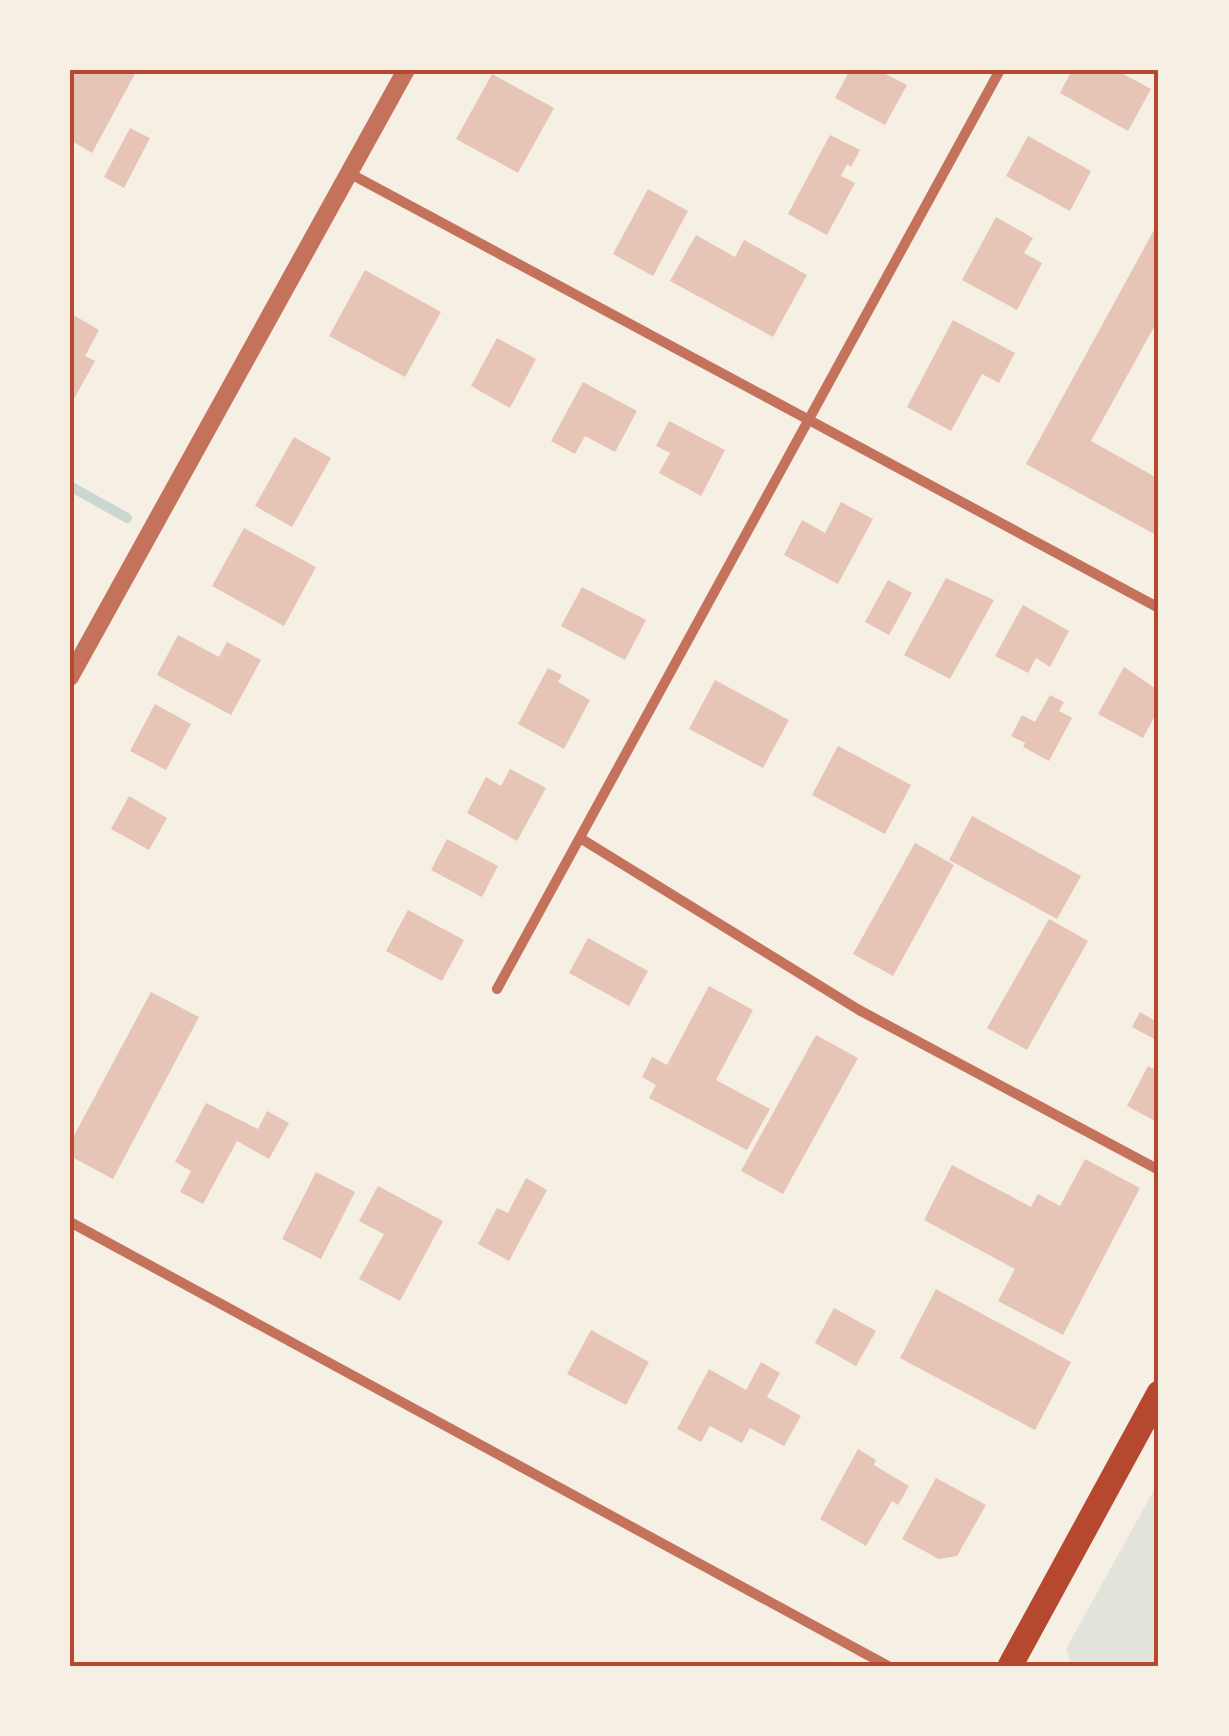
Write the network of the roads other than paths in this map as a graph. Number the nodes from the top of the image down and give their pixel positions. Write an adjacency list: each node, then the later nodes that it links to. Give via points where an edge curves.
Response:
1 (406, 70): 3 (street)
2 (1000, 70): 4 (street)
3 (350, 173): 4 (street); 6 (street)
4 (809, 420): 5 (street); 7 (street)
5 (1159, 608)
6 (70, 676)
7 (580, 838): 8 (street); 9 (street, via 859,1010)
8 (497, 989)
9 (1159, 1170)
10 (70, 1222): 12 (street)
11 (1159, 1393): 13 (main road)
12 (888, 1666)
13 (1010, 1666)

